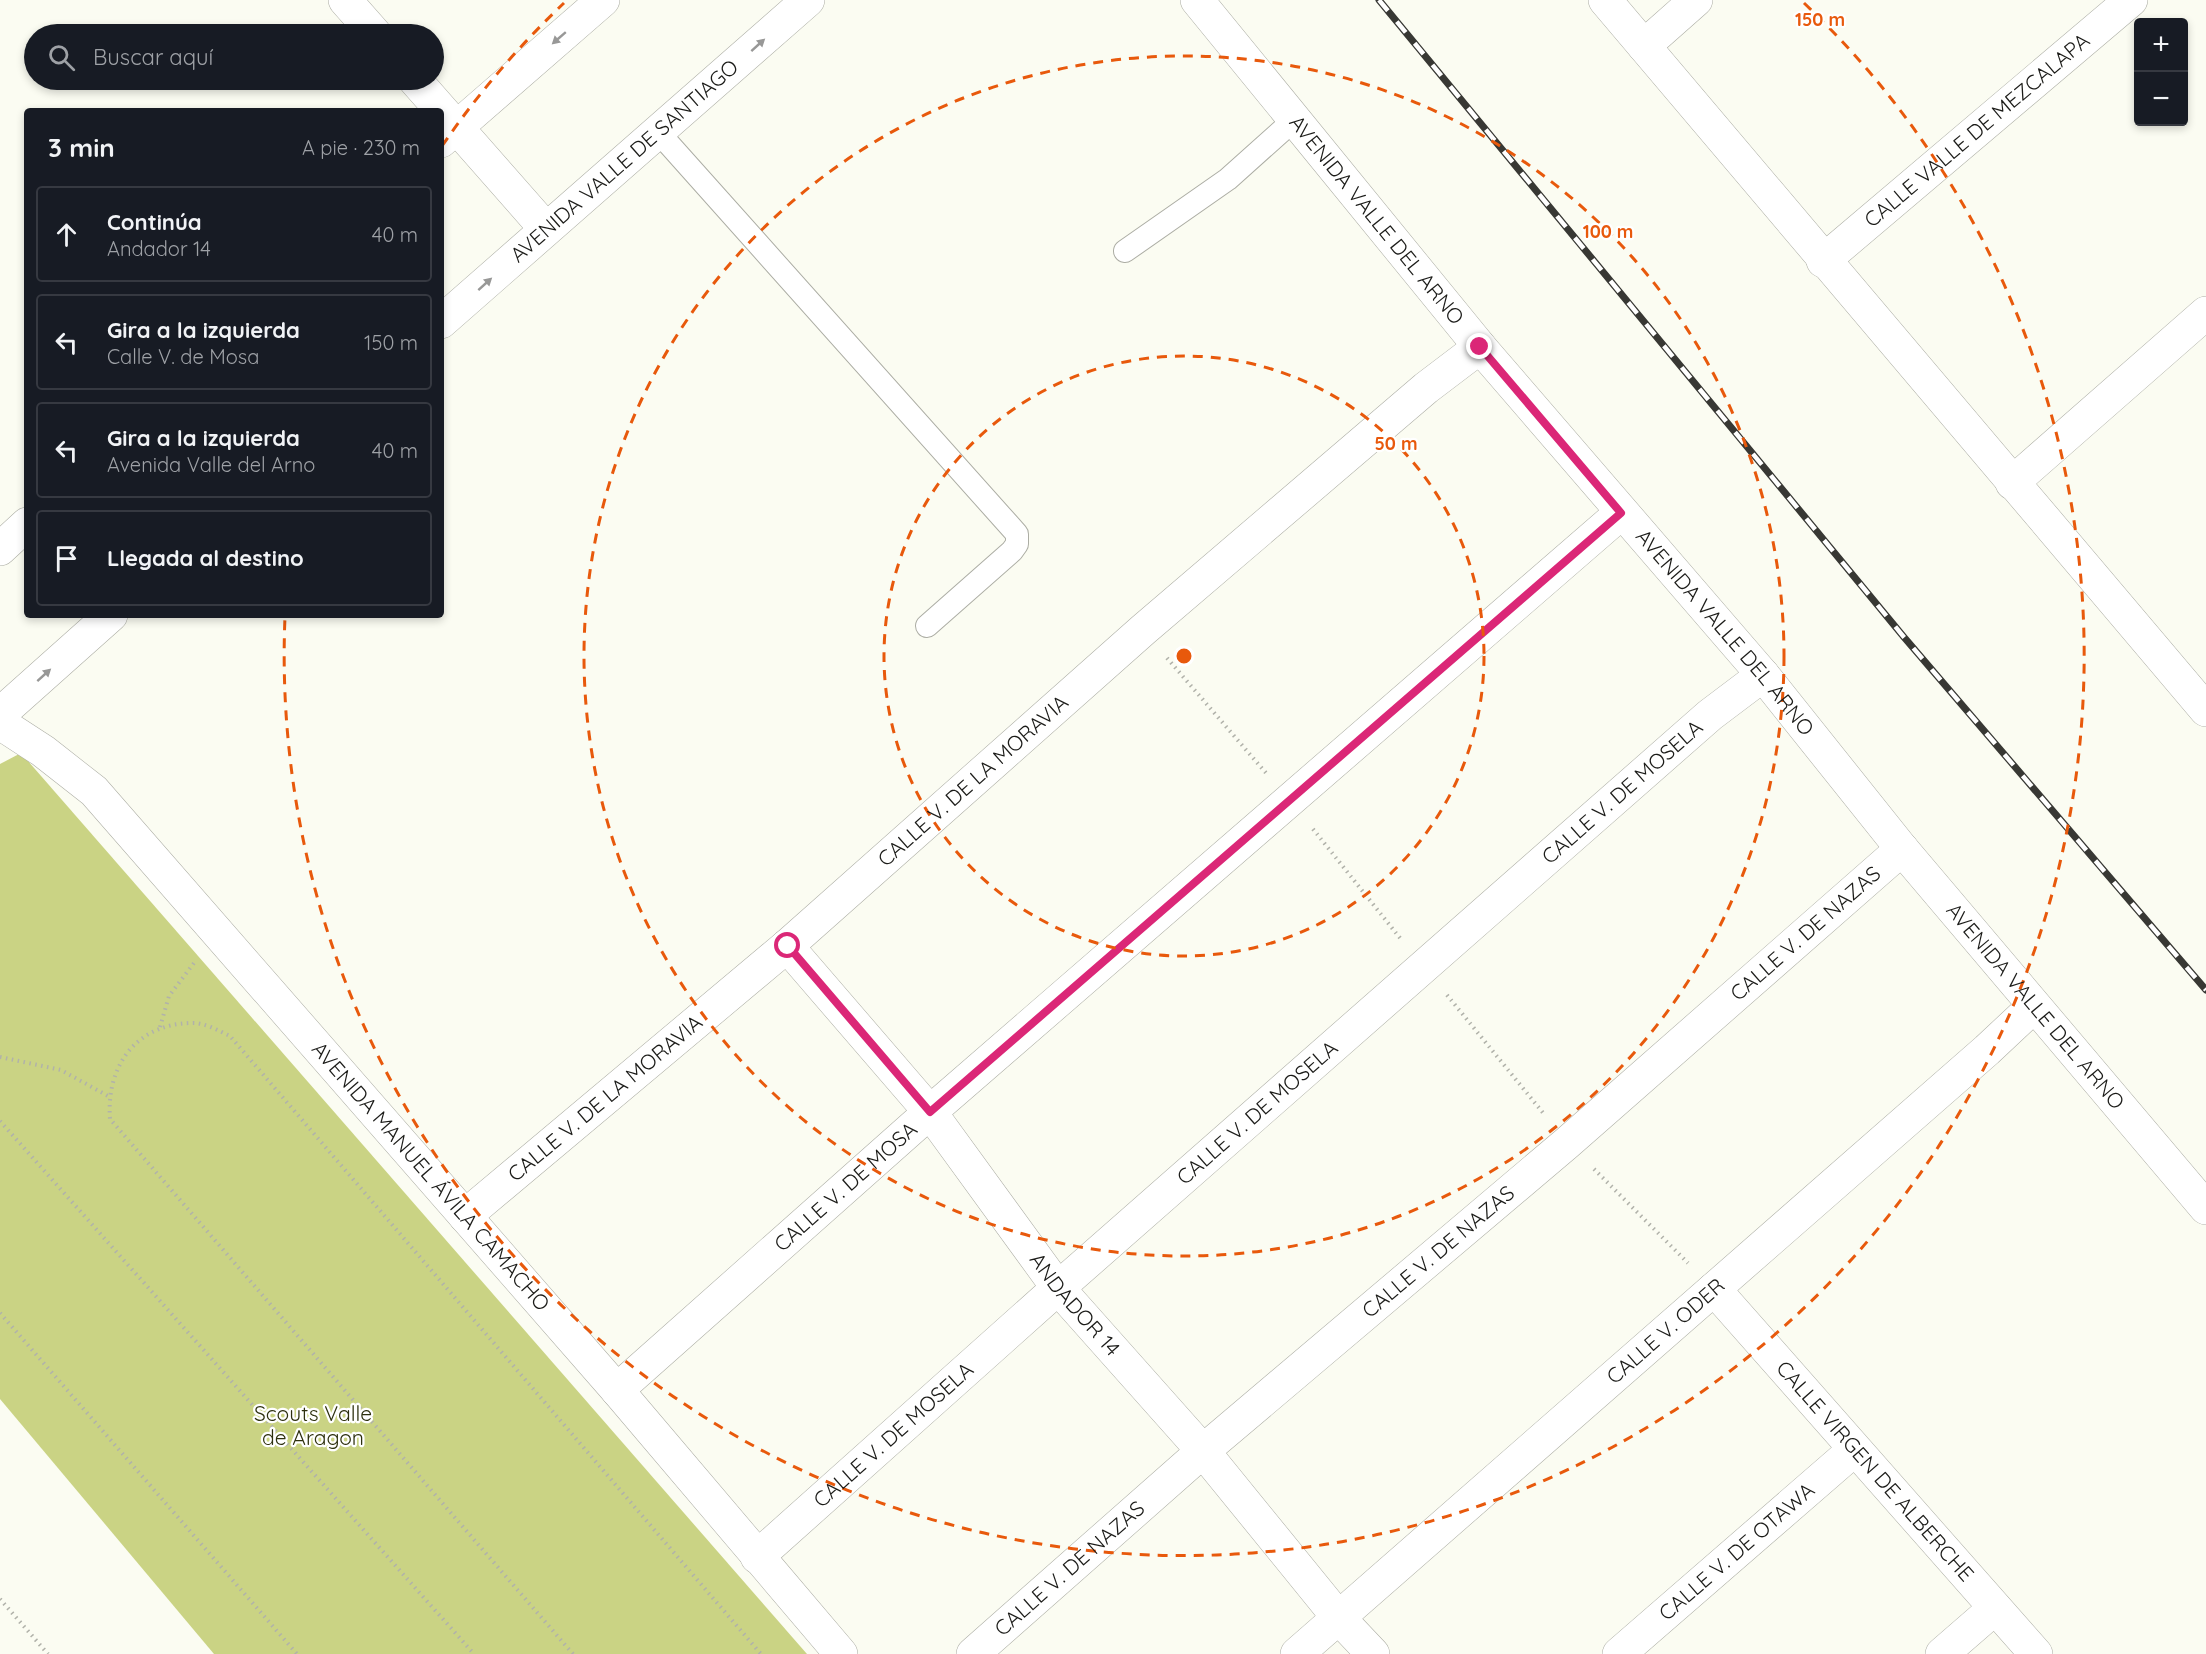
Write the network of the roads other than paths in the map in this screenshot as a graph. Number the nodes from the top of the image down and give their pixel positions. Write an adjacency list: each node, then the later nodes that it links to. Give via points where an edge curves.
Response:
1 (345, 0): 8 (street)
2 (603, 0): 14 (street, one-way to 14)
3 (808, 0): 13 (street, AVENIDA VALLE DE SANTIAGO, one-way to 3)
4 (1197, 0): 12 (street, AVENIDA VALLE DEL ARNO)
5 (1605, 0): 9 (street)
6 (1696, 0): 9 (street)
7 (2131, 0): 17 (street, CALLE VALLE DE MEZCALAPA)
8 (366, 24)
9 (1644, 46): 17 (street)
10 (421, 90): 11 (street)
11 (433, 108)
12 (1295, 119): 16 (lane, via 1228,179); 20 (street, AVENIDA VALLE DEL ARNO)
13 (660, 133): 15 (street, AVENIDA VALLE DE SANTIAGO); 26 (lane, via 1017,534 1012,551)
14 (449, 134): 15 (street)
15 (546, 229): 19 (street, AVENIDA VALLE DE SANTIAGO, one-way to 15)
16 (1125, 250)
17 (1823, 261): 21 (street)
18 (2206, 313): 21 (street)
19 (444, 319)
20 (1480, 347): 22 (street, AVENIDA VALLE DEL ARNO); 32 (street, CALLE V. DE LA MORAVIA, via 1426,388 1143,630)
21 (2012, 483): 28 (street)
22 (1621, 513): 27 (street, AVENIDA VALLE DEL ARNO); 34 (street, CALLE V. DE MOSA)
23 (24, 527): 24 (street)
24 (0, 549)
25 (108, 618): 29 (street, one-way to 25)
26 (927, 626)
27 (1762, 675): 31 (street, AVENIDA VALLE DEL ARNO); 37 (street, CALLE V. DE MOSELA, via 1701,723)
28 (2202, 697)
29 (0, 714)
30 (0, 723): 36 (street, AVENIDA MANUEL ÁVILA CAMACHO, via 94,791)
31 (1902, 849): 33 (street, AVENIDA VALLE DEL ARNO); 41 (street, CALLE V. DE NAZAS, via 1568,1143)
32 (788, 946): 34 (street, ANDADOR 14); 36 (street, CALLE V. DE LA MORAVIA)
33 (2034, 1006): 35 (street, AVENIDA VALLE DEL ARNO); 38 (street, CALLE V. ODER)
34 (930, 1112): 37 (street, ANDADOR 14); 39 (street, CALLE V. DE MOSA)
35 (2206, 1208)
36 (465, 1216): 39 (street, AVENIDA MANUEL ÁVILA CAMACHO)
37 (1058, 1288): 41 (street, ANDADOR 14); 42 (street, CALLE V. DE MOSELA)
38 (1714, 1289): 40 (street, CALLE VIRGEN DE ALBERCHE); 44 (street, CALLE V. ODER)
39 (617, 1390): 42 (street, AVENIDA MANUEL ÁVILA CAMACHO)
40 (1854, 1450): 43 (street, CALLE VIRGEN DE ALBERCHE); 49 (street, CALLE V. DE OTAWA)
41 (1203, 1451): 44 (street, ANDADOR 14); 46 (street, CALLE V. DE NAZAS)
42 (757, 1557): 45 (street, AVENIDA MANUEL ÁVILA CAMACHO)
43 (1995, 1608): 50 (street); 51 (street, CALLE VIRGEN DE ALBERCHE)
44 (1338, 1617): 47 (street, CALLE V. ODER); 48 (street, ANDADOR 14)
45 (841, 1654)
46 (973, 1654)
47 (1297, 1654)
48 (1373, 1654)
49 (1619, 1654)
50 (1942, 1654)
51 (2036, 1654)

